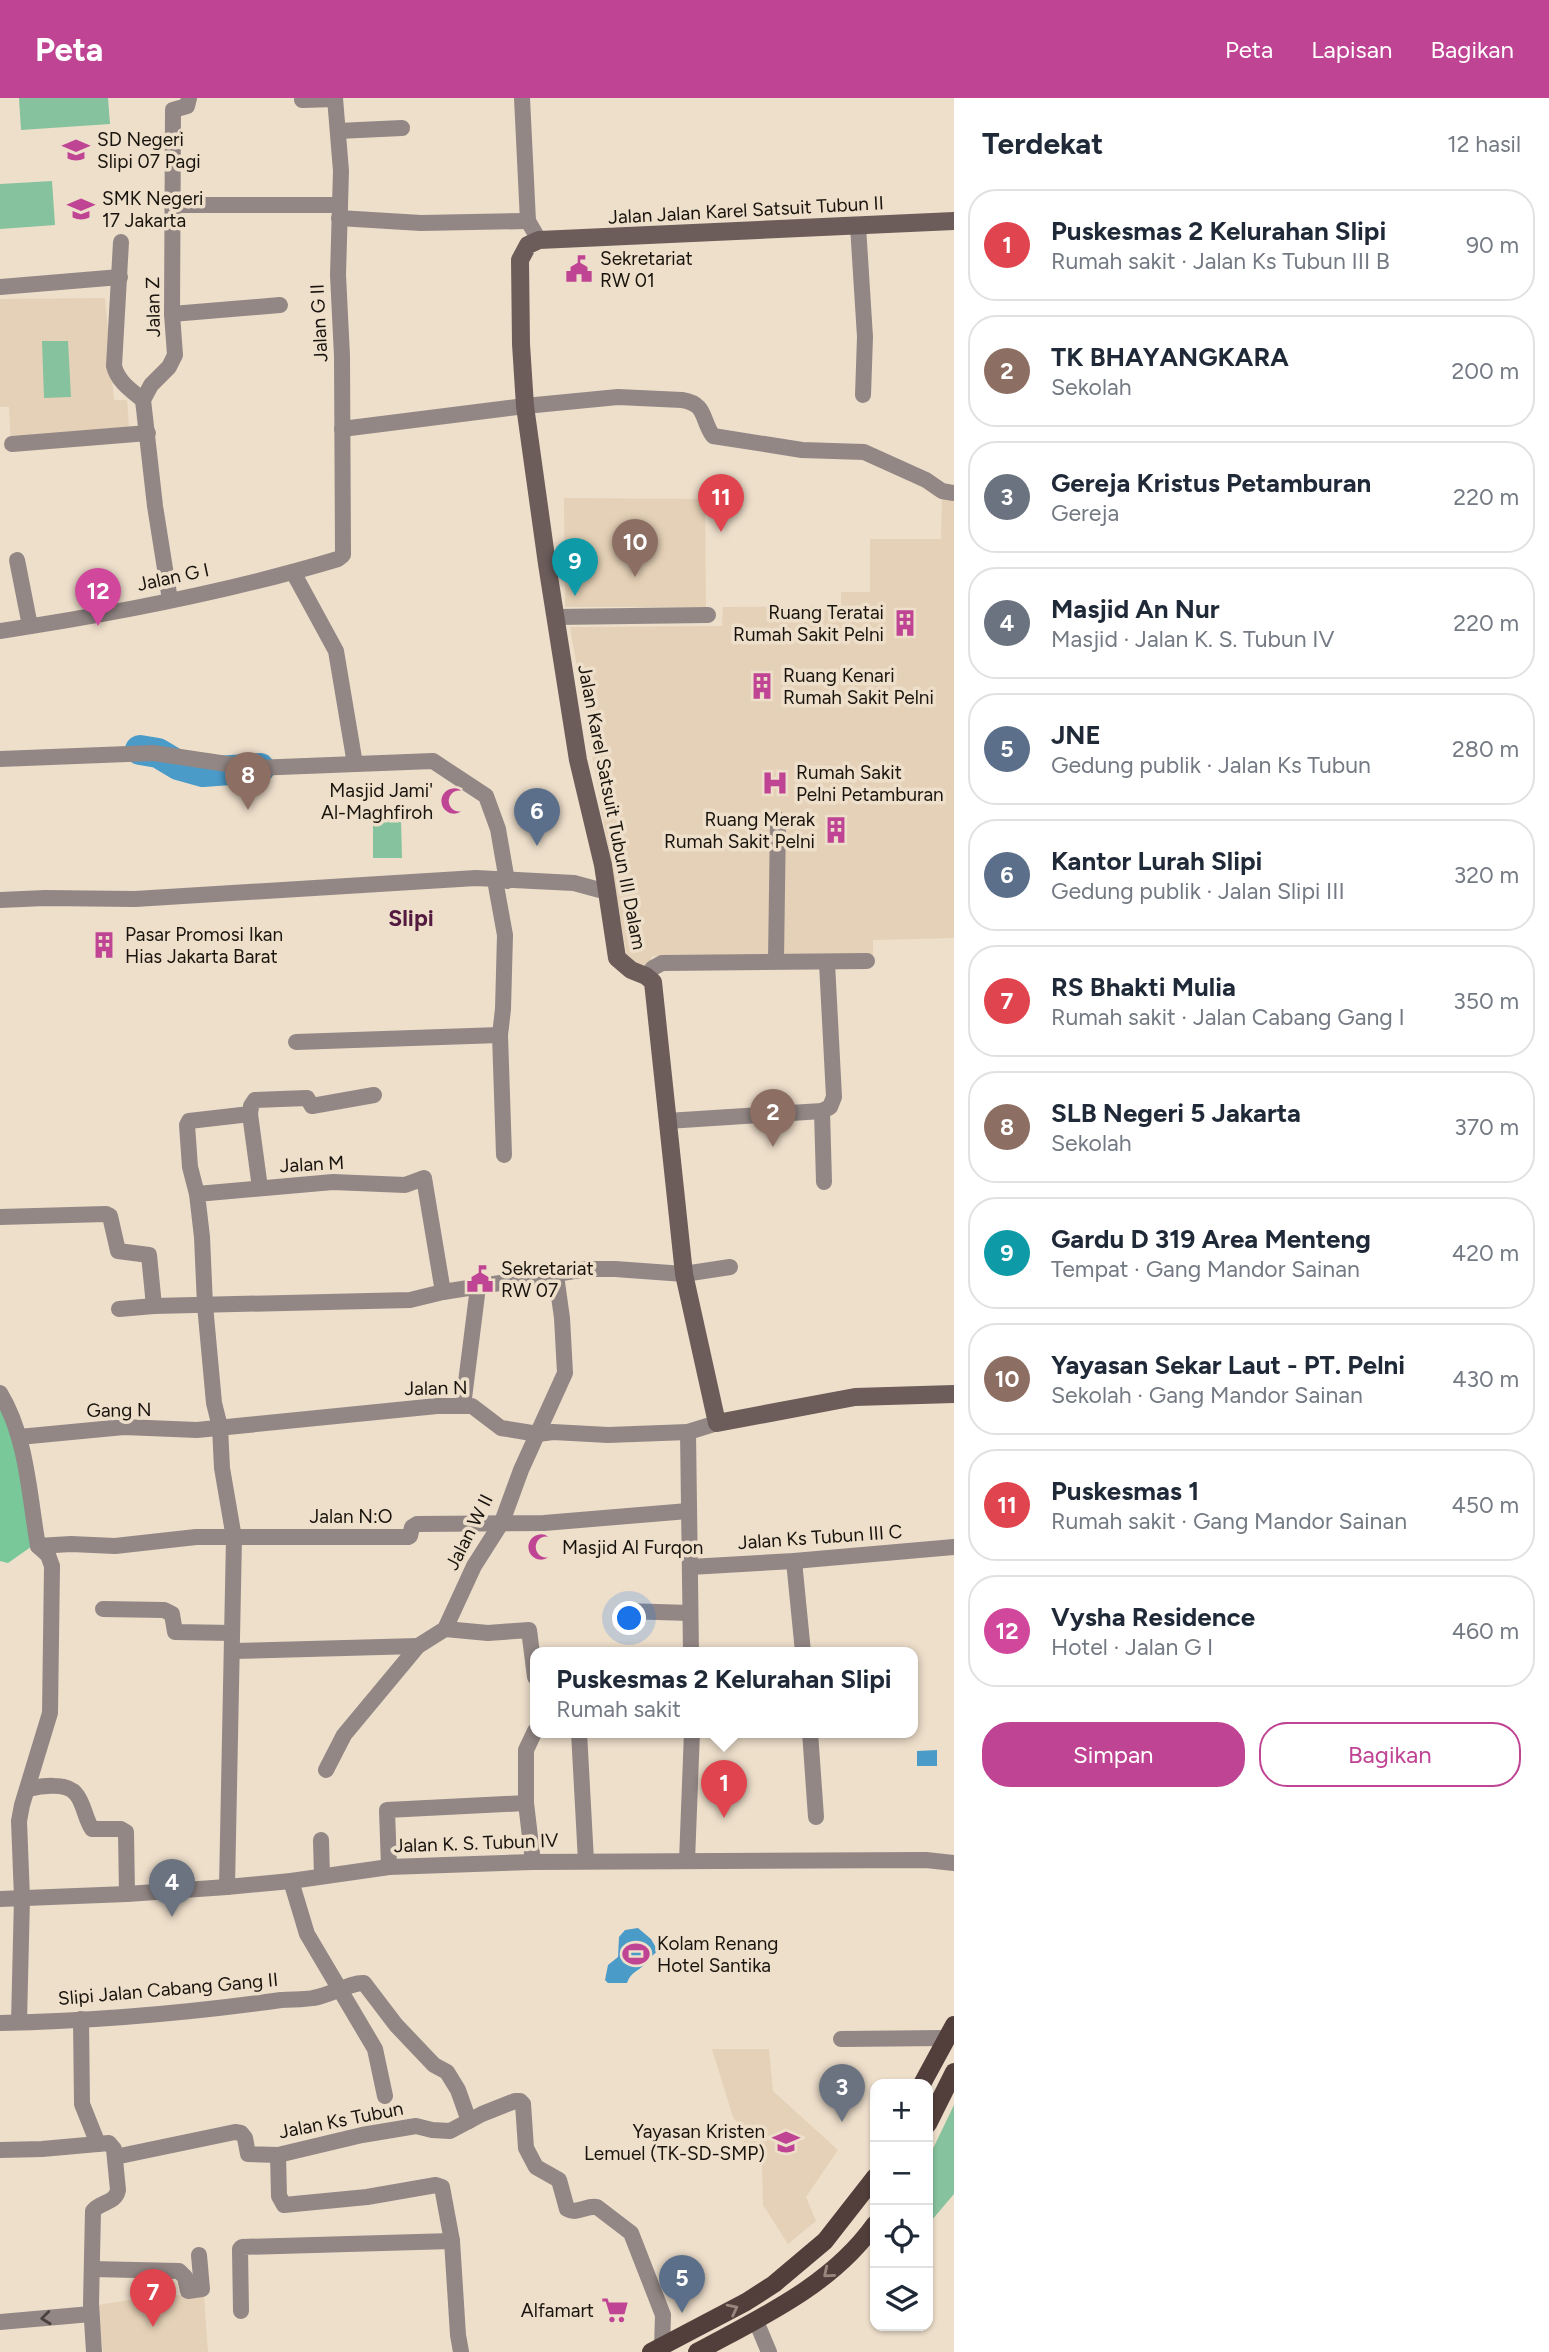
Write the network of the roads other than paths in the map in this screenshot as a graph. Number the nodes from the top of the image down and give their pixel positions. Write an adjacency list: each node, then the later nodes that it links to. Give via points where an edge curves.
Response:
1 (189, 98): 7 (street, Jalan Z, via 187,106 173,110)
2 (335, 98): 4 (street); 6 (street, Jalan G II)
3 (522, 98): 9 (street)
4 (302, 100)
5 (402, 128): 6 (street)
6 (338, 131): 8 (street, Jalan G II)
7 (172, 205): 8 (street); 17 (street, Jalan Z)
8 (339, 211): 9 (street, via 421,223); 21 (street, Jalan G II)
9 (528, 221): 12 (street)
10 (954, 221): 11 (street, Jalan Jalan Karel Satsuit Tubun II)
11 (858, 226): 12 (street, Jalan Jalan Karel Satsuit Tubun II); 18 (street, via 865,337)
12 (539, 240): 20 (street, Jalan Karel Satsuit Tubun III Dalam, via 528,245 520,260)
13 (121, 242): 14 (street)
14 (120, 277): 15 (street); 19 (street, via 114,366 122,383)
15 (0, 287)
16 (280, 305): 17 (street)
17 (172, 314): 19 (street, Jalan Z, via 175,355)
18 (863, 395)
19 (143, 400): 22 (street)
20 (525, 406): 21 (street); 24 (street, via 618,397 691,402 701,407 713,436 802,450 873,454); 30 (street, Jalan Karel Satsuit Tubun III Dalam)
21 (342, 429): 25 (street, Jalan G II)
22 (149, 433): 23 (street); 28 (street)
23 (12, 444)
24 (954, 494)
25 (344, 546): 27 (street, Jalan G I, via 341,557)
26 (17, 560): 31 (street)
27 (293, 572): 28 (street, Jalan G I); 34 (street, via 336,651)
28 (170, 600): 31 (street, Jalan G I)
29 (708, 615): 30 (street)
30 (555, 617): 36 (street, Jalan Karel Satsuit Tubun III Dalam, via 578,760)
31 (30, 626): 32 (street, Jalan G I)
32 (0, 631)
33 (0, 758): 34 (street, via 158,753 254,768)
34 (355, 764): 37 (street, via 433,761 486,796 498,829)
35 (778, 819): 41 (street)
36 (603, 864): 38 (street); 39 (street, Jalan Karel Satsuit Tubun III Dalam)
37 (501, 881): 38 (street); 40 (street, via 476,878 135,899); 45 (street, via 505,935)
38 (574, 883): 39 (street)
39 (607, 892): 44 (street, Jalan Karel Satsuit Tubun III Dalam, via 617,958 631,971)
40 (0, 900)
41 (776, 961): 43 (street); 44 (street, via 662,963)
42 (867, 961): 43 (street)
43 (827, 963): 48 (street, via 834,1097)
44 (646, 976): 50 (street, Jalan Karel Satsuit Tubun III Dalam, via 653,982)
45 (500, 1035): 46 (street); 51 (street)
46 (296, 1042)
47 (374, 1095): 49 (street, via 312,1107 307,1098 255,1100)
48 (822, 1111): 50 (street); 52 (street)
49 (250, 1114): 53 (street); 54 (street, via 189,1121 190,1167)
50 (667, 1121): 57 (street, Jalan Karel Satsuit Tubun III Dalam)
51 (504, 1155)
52 (824, 1182)
53 (260, 1188): 54 (street, Jalan M); 60 (street, Jalan M, via 333,1182 405,1185 424,1178)
54 (197, 1194): 62 (street)
55 (0, 1217): 61 (street, via 110,1216 118,1251 149,1255)
56 (730, 1267): 57 (street)
57 (684, 1274): 58 (street, via 587,1269); 67 (street, Jalan Karel Satsuit Tubun III Dalam)
58 (556, 1275): 59 (street); 70 (street, Jalan W II, via 565,1373)
59 (478, 1287): 60 (street); 66 (street)
60 (443, 1292): 62 (street, via 410,1300)
61 (154, 1306): 62 (street); 63 (street)
62 (205, 1306): 68 (street)
63 (119, 1309)
64 (0, 1393): 71 (street)
65 (954, 1394): 67 (street, via 855,1396)
66 (463, 1406): 68 (street, Jalan N); 70 (street, Jalan N, via 479,1410 495,1426)
67 (717, 1423): 69 (street, Jalan N)
68 (220, 1427): 71 (street, Gang N, via 178,1431 124,1427); 74 (street)
69 (688, 1432): 70 (street, Jalan N); 72 (street)
70 (538, 1434): 73 (street, Jalan W II)
71 (19, 1437): 75 (street)
72 (688, 1511): 73 (street); 78 (street)
73 (502, 1522): 74 (street, Jalan N:O, via 417,1524 408,1537); 82 (street, Jalan W II, via 474,1566)
74 (234, 1538): 75 (street); 83 (street)
75 (38, 1546): 94 (street, via 52,1566 51,1697)
76 (954, 1547): 77 (street, Jalan Ks Tubun III C)
77 (794, 1561): 78 (street, Jalan Ks Tubun III C); 87 (street)
78 (690, 1567): 81 (street)
79 (103, 1609): 83 (street, via 164,1610 172,1614 175,1632)
80 (624, 1611): 81 (street)
81 (690, 1613): 86 (street)
82 (445, 1629): 84 (street); 85 (street, via 529,1630)
83 (232, 1633): 88 (street)
84 (418, 1646): 88 (street); 93 (street, via 344,1735)
85 (531, 1647)
86 (691, 1647)
87 (803, 1647)
88 (233, 1651): 105 (street)
89 (532, 1738): 95 (street, via 526,1750)
90 (579, 1738): 98 (street)
91 (692, 1738): 99 (street)
92 (810, 1738): 96 (street)
93 (326, 1770)
94 (28, 1788): 106 (street, via 70,1789 77,1794 92,1829 126,1832); 107 (street, via 19,1821)
95 (526, 1803): 100 (street); 102 (street, via 387,1810)
96 (816, 1817)
97 (321, 1840): 103 (street)
98 (586, 1861): 99 (street, Jalan K. S. Tubun IV); 100 (street, Jalan K. S. Tubun IV)
99 (687, 1861): 101 (street, Jalan K. S. Tubun IV)
100 (533, 1862): 102 (street, Jalan K. S. Tubun IV)
101 (954, 1863)
102 (389, 1867): 103 (street, Jalan K. S. Tubun IV)
103 (322, 1876): 104 (street, Jalan K. S. Tubun IV)
104 (291, 1881): 105 (street, Jalan K. S. Tubun IV); 109 (street, via 307,1934)
105 (228, 1887): 106 (street, Jalan K. S. Tubun IV)
106 (127, 1894): 107 (street, Jalan K. S. Tubun IV)
107 (22, 1898): 108 (street, Jalan K. S. Tubun IV); 111 (street)
108 (0, 1899)
109 (340, 1991): 110 (street, Slipi Jalan Cabang Gang II, via 231,2007); 117 (street, via 375,2049); 119 (street, Slipi Jalan Cabang Gang II, via 359,1983 369,1987 396,2025 447,2073)
110 (80, 2019): 111 (street, Slipi Jalan Cabang Gang II); 120 (street, via 82,2104)
111 (19, 2022): 112 (street, Slipi Jalan Cabang Gang II)
112 (0, 2023)
113 (949, 2032): 114 (street); 116 (main road)
114 (841, 2039)
115 (954, 2072): 118 (main road)
116 (925, 2079)
117 (385, 2096)
118 (933, 2114)
119 (469, 2121): 122 (street, Jalan Ks Tubun, via 450,2131 416,2126); 132 (street, Jalan Ks Tubun, via 522,2102 526,2148 536,2167 559,2180 566,2209 575,2212 597,2207 631,2233 663,2315)
120 (107, 2148): 121 (street); 122 (street, Jalan Ks Tubun, via 241,2133 248,2154); 127 (street, via 117,2196 93,2211)
121 (0, 2150)
122 (278, 2155): 125 (street, via 279,2196 284,2205 436,2185 444,2189)
123 (870, 2183): 132 (main road, one-way to 123, via 774,2284 825,2241)
124 (870, 2230): 130 (main road, one-way to 130, via 822,2278)
125 (452, 2241): 128 (street, via 242,2247); 134 (street)
126 (199, 2255): 127 (street, via 199,2291 188,2291 179,2271)
127 (92, 2269): 129 (street)
128 (241, 2311)
129 (91, 2314): 131 (street, one-way to 131); 133 (street)
130 (756, 2321): 135 (main road); 136 (street)
131 (0, 2322)
132 (656, 2349)
133 (94, 2352)
134 (461, 2352)
135 (697, 2352)
136 (769, 2352)

